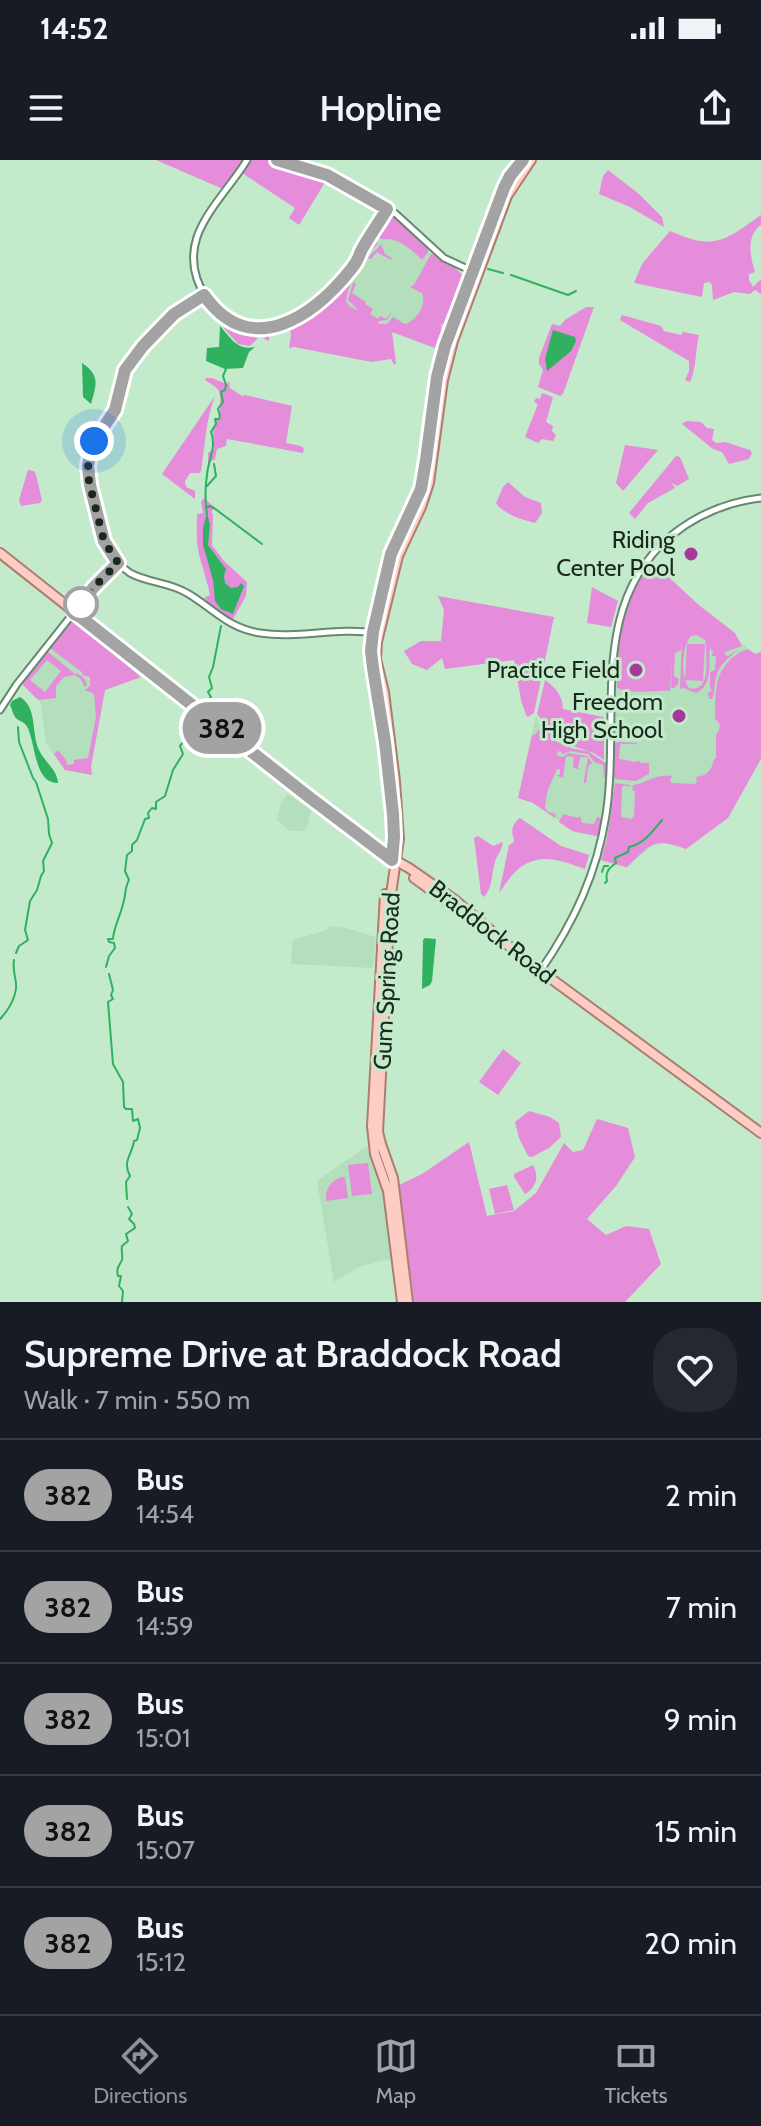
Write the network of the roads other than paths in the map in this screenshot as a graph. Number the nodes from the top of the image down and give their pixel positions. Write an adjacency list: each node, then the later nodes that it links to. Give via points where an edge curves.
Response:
1 (247, 160): 7 (street, via 197,238 194,270)
2 (277, 160): 5 (street, via 327,175)
3 (523, 160): 6 (main road, Gum Spring Road, via 504,188)
4 (531, 160): 6 (main road, Gum Spring Road, via 507,196)
5 (384, 213): 6 (street, via 396,216 444,258); 7 (street, via 333,290 286,324 252,327 232,321)
6 (476, 272): 9 (main road, Gum Spring Road); 14 (main road, Gum Spring Road, via 440,363 421,489 391,554)
7 (204, 295): 12 (street, via 174,314 134,355 121,380 115,410 92,445 90,485 104,541)
8 (451, 355): 9 (main road)
9 (442, 392): 14 (main road, Gum Spring Road, via 427,491 401,548)
10 (761, 498): 25 (street, via 690,522 653,553 630,588 614,652 610,788 601,842 583,896)
11 (0, 556): 13 (main road, Braddock Road)
12 (118, 563): 13 (street); 14 (street, via 140,577 176,586 225,621 249,631)
13 (73, 614): 15 (main road, Braddock Road); 16 (street); 17 (main road, Braddock Road)
14 (376, 633): 22 (main road, Gum Spring Road, via 371,651 393,814)
15 (178, 699): 17 (main road); 18 (main road, Braddock Road)
16 (0, 710)
17 (207, 717): 19 (main road, Braddock Road)
18 (305, 801): 19 (main road); 20 (main road, Braddock Road)
19 (325, 810): 21 (main road, Braddock Road)
20 (339, 826): 21 (main road); 22 (main road, Braddock Road)
21 (358, 835): 22 (main road, Braddock Road)
22 (394, 863): 23 (main road, Braddock Road); 24 (main road, Braddock Road); 27 (main road, Gum Spring Road, via 384,906 372,1126 388,1191); 28 (main road, Gum Spring Road, via 378,1132 393,1178)
23 (446, 901): 24 (main road); 25 (main road, Braddock Road)
24 (476, 917): 25 (main road, Braddock Road)
25 (540, 972): 26 (main road, Braddock Road)
26 (761, 1133)
27 (402, 1302)
28 (408, 1302)

